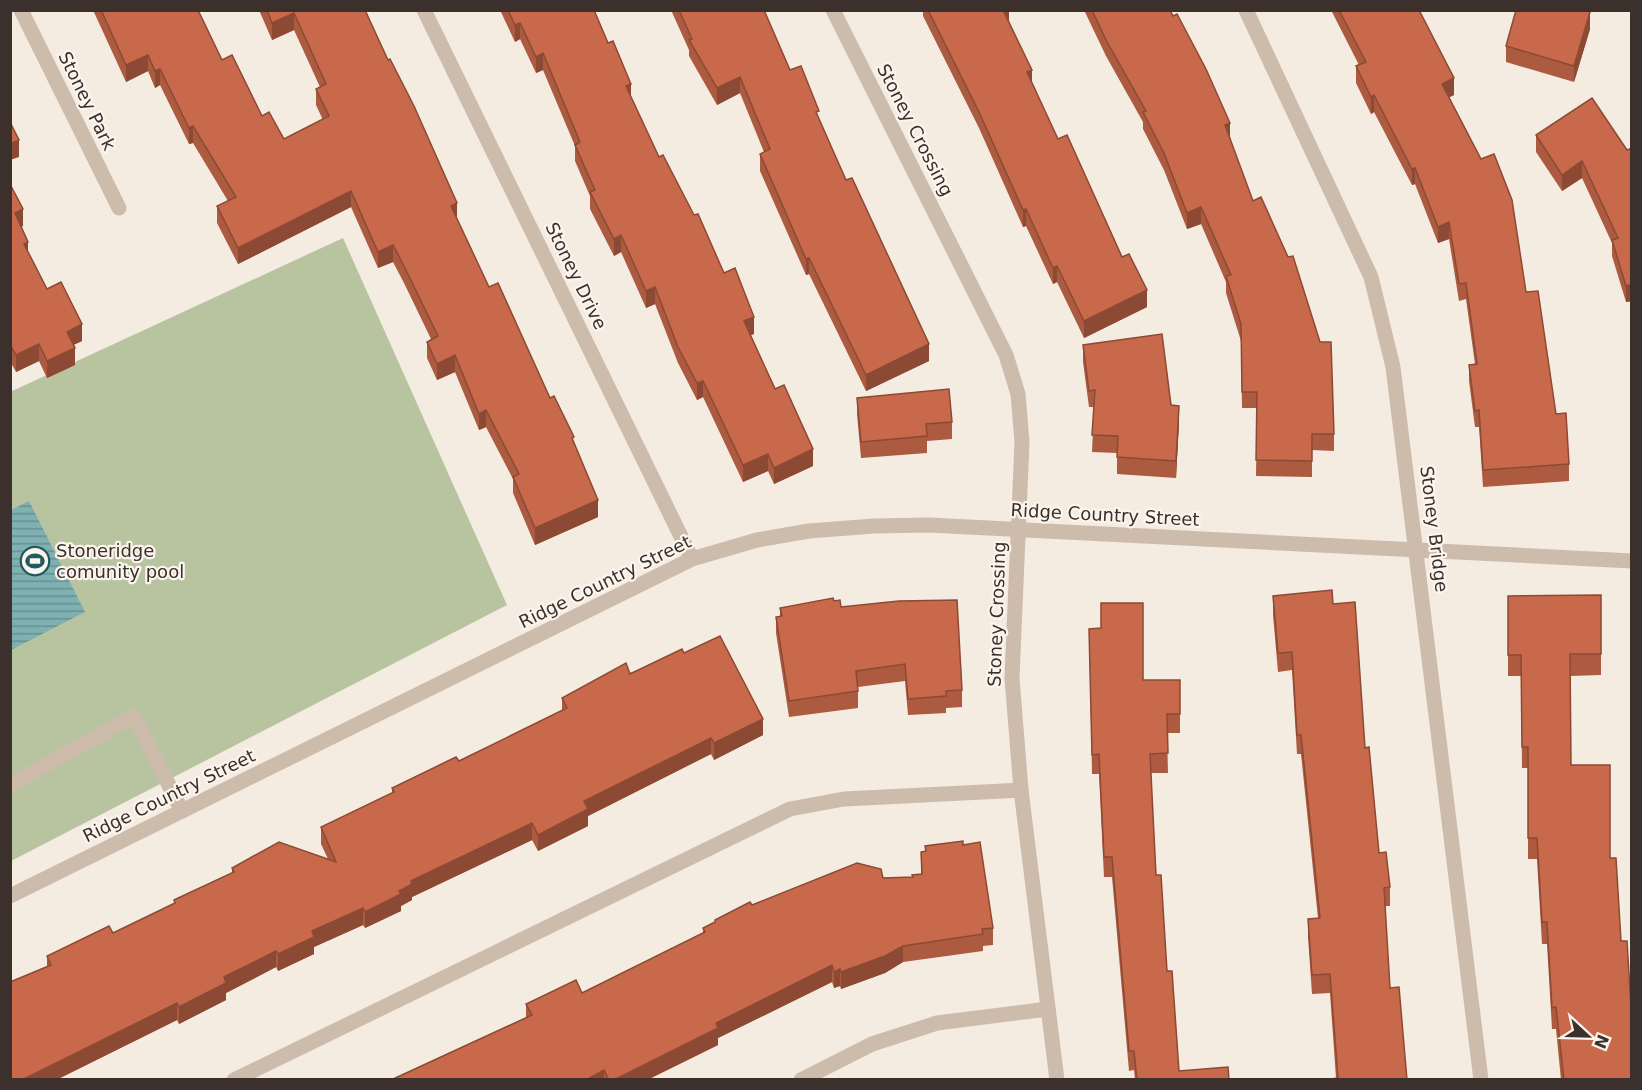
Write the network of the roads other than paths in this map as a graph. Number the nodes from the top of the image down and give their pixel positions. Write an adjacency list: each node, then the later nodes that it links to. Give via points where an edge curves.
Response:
1 (21, 10): 5 (street, Stoney Park)
2 (424, 10): 8 (street, Stoney Drive)
3 (833, 10): 6 (street, Stoney Crossing, via 1005,355 1018,394 1022,441)
4 (1246, 10): 7 (street, Stoney Bridge, via 1371,277 1393,367)
5 (119, 208)
6 (1019, 530): 7 (street, Ridge Country Street); 8 (street, Ridge Country Street, via 863,526 757,540); 11 (street, Stoney Crossing, via 1012,678)
7 (1417, 550): 9 (street, Ridge Country Street); 18 (street, Stoney Bridge)
8 (692, 559): 12 (street, Ridge Country Street)
9 (1632, 561)
10 (10, 785): 12 (street, via 134,716)
11 (1020, 790): 14 (street, Stoney Crossing); 15 (street, via 844,799 790,809)
12 (182, 811): 13 (street, Ridge Country Street)
13 (10, 896)
14 (1048, 1009): 16 (street, via 937,1023 872,1044); 17 (street, Stoney Crossing)
15 (234, 1080)
16 (801, 1080)
17 (1057, 1080)
18 (1481, 1080)

